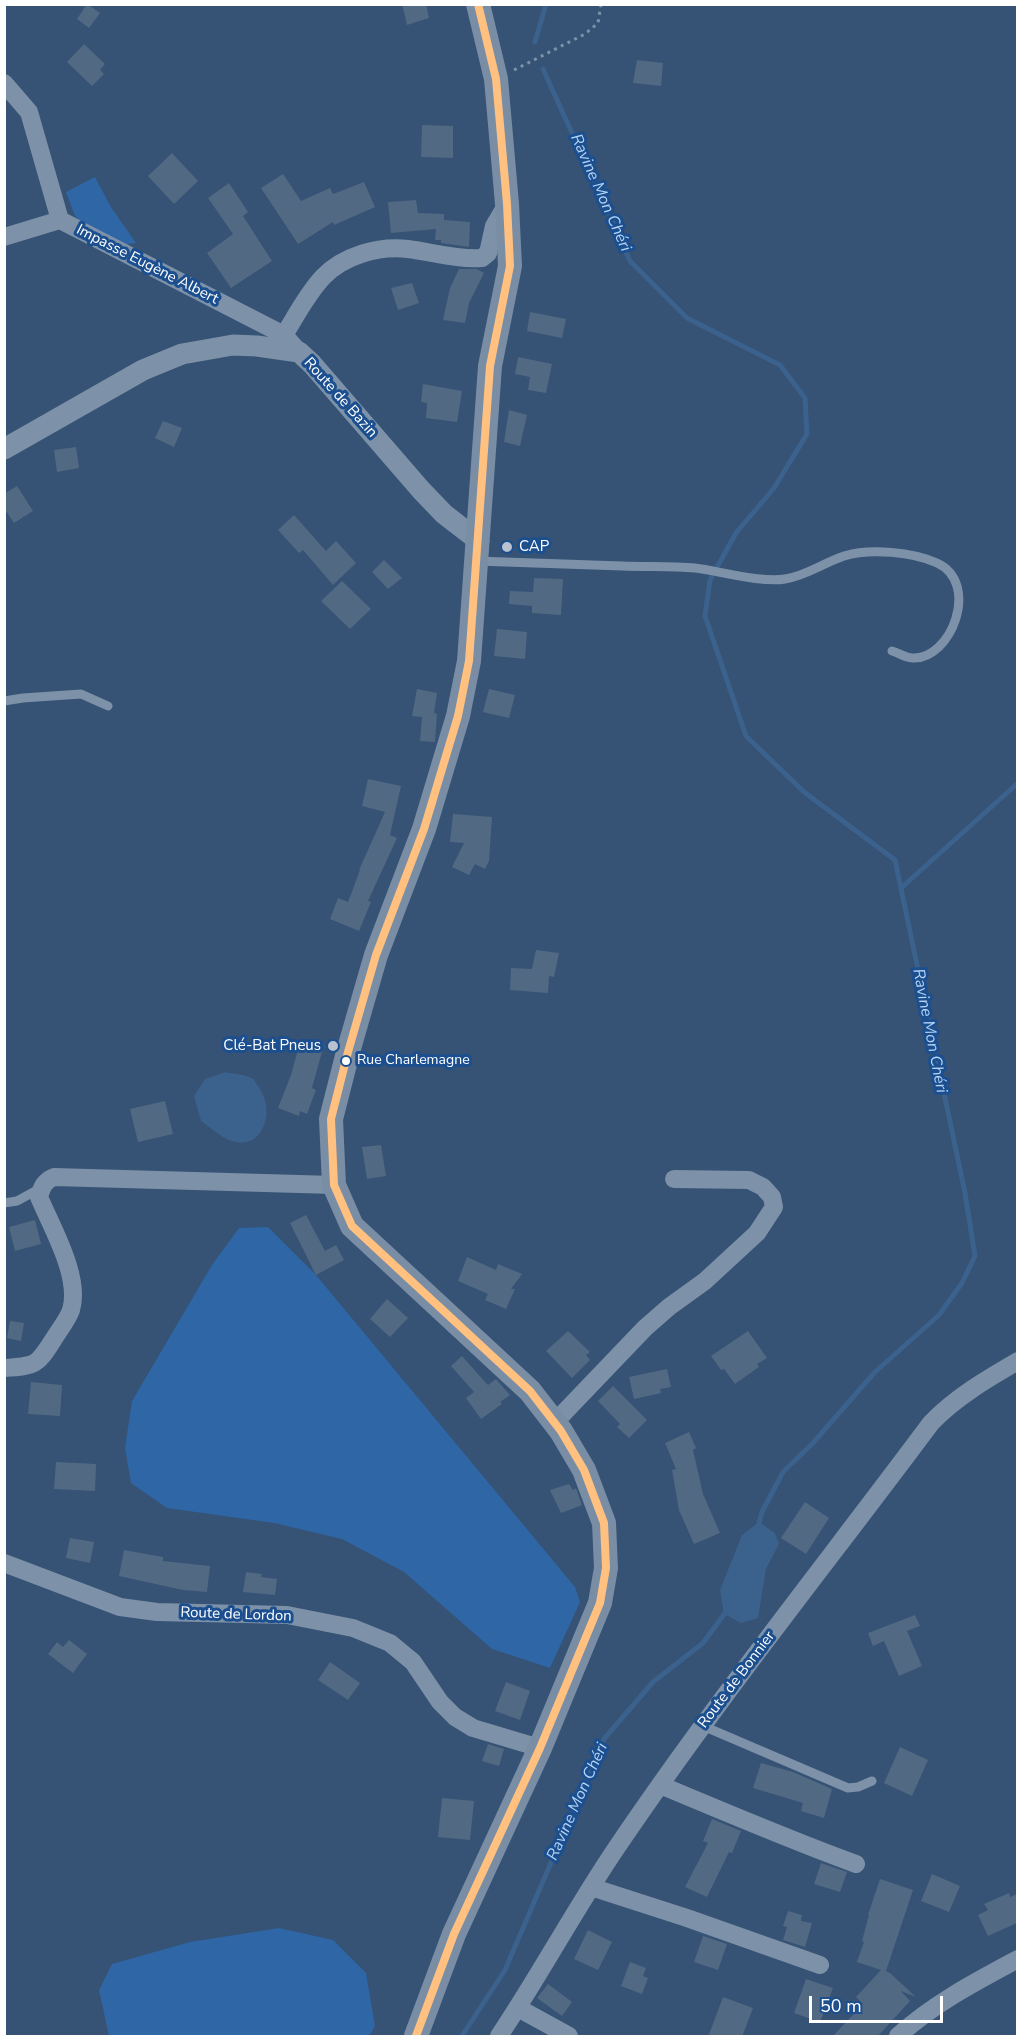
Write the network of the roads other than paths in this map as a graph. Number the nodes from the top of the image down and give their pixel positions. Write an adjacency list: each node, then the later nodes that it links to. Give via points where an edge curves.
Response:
1 (478, 4): 3 (main road, via 496,79)
2 (4, 83): 4 (street, Impasse Eugène Albert, via 29,112)
3 (507, 204): 6 (street, via 494,225 488,253 482,258 405,248 383,249 340,263 323,277); 9 (main road, via 510,266 490,366)
4 (60, 220): 5 (street); 6 (street, Impasse Eugène Albert)
5 (4, 237)
6 (284, 335): 7 (street, Impasse Eugène Albert)
7 (299, 352): 8 (street, Route de Bazin, via 233,345 182,354 143,370); 9 (street, Route de Bazin)
8 (4, 448)
9 (478, 551): 10 (lane, via 693,568 783,580 865,552 886,552 938,563 953,575 960,593 958,614 950,634 920,658); 14 (main road, via 469,661 458,716 424,829 376,955 331,1119)
10 (892, 651)
11 (4, 701): 12 (lane, via 81,694)
12 (108, 706)
13 (674, 1179): 19 (street, via 749,1180 764,1187 774,1207 757,1233 645,1328)
14 (334, 1185): 15 (street, via 54,1177); 19 (main road, via 352,1226 530,1391)
15 (41, 1188): 16 (lane, via 17,1201); 18 (street, via 39,1197 75,1289 71,1311 39,1361)
16 (4, 1203)
17 (1017, 1361): 21 (street, Route de Bonnier, via 976,1385 931,1423)
18 (4, 1368)
19 (554, 1423): 22 (main road, via 584,1470 604,1523 606,1569 600,1603)
20 (4, 1563): 22 (street, Route de Lordon, via 120,1607 157,1612 287,1616 353,1628 390,1643 413,1662 455,1717 473,1728)
21 (703, 1726): 23 (lane, via 848,1788); 24 (street, Route de Bonnier)
22 (540, 1748): 30 (main road, via 454,1934)
23 (872, 1781)
24 (660, 1785): 25 (street); 26 (street, Route de Bonnier)
25 (856, 1864)
26 (591, 1887): 28 (street); 29 (street, Route de Bonnier)
27 (1017, 1959): 33 (street, via 920,2016)
28 (820, 1965)
29 (518, 2008): 31 (street, Route de Bonnier); 32 (street)
30 (416, 2037)
31 (499, 2037)
32 (569, 2037)
33 (898, 2037)

